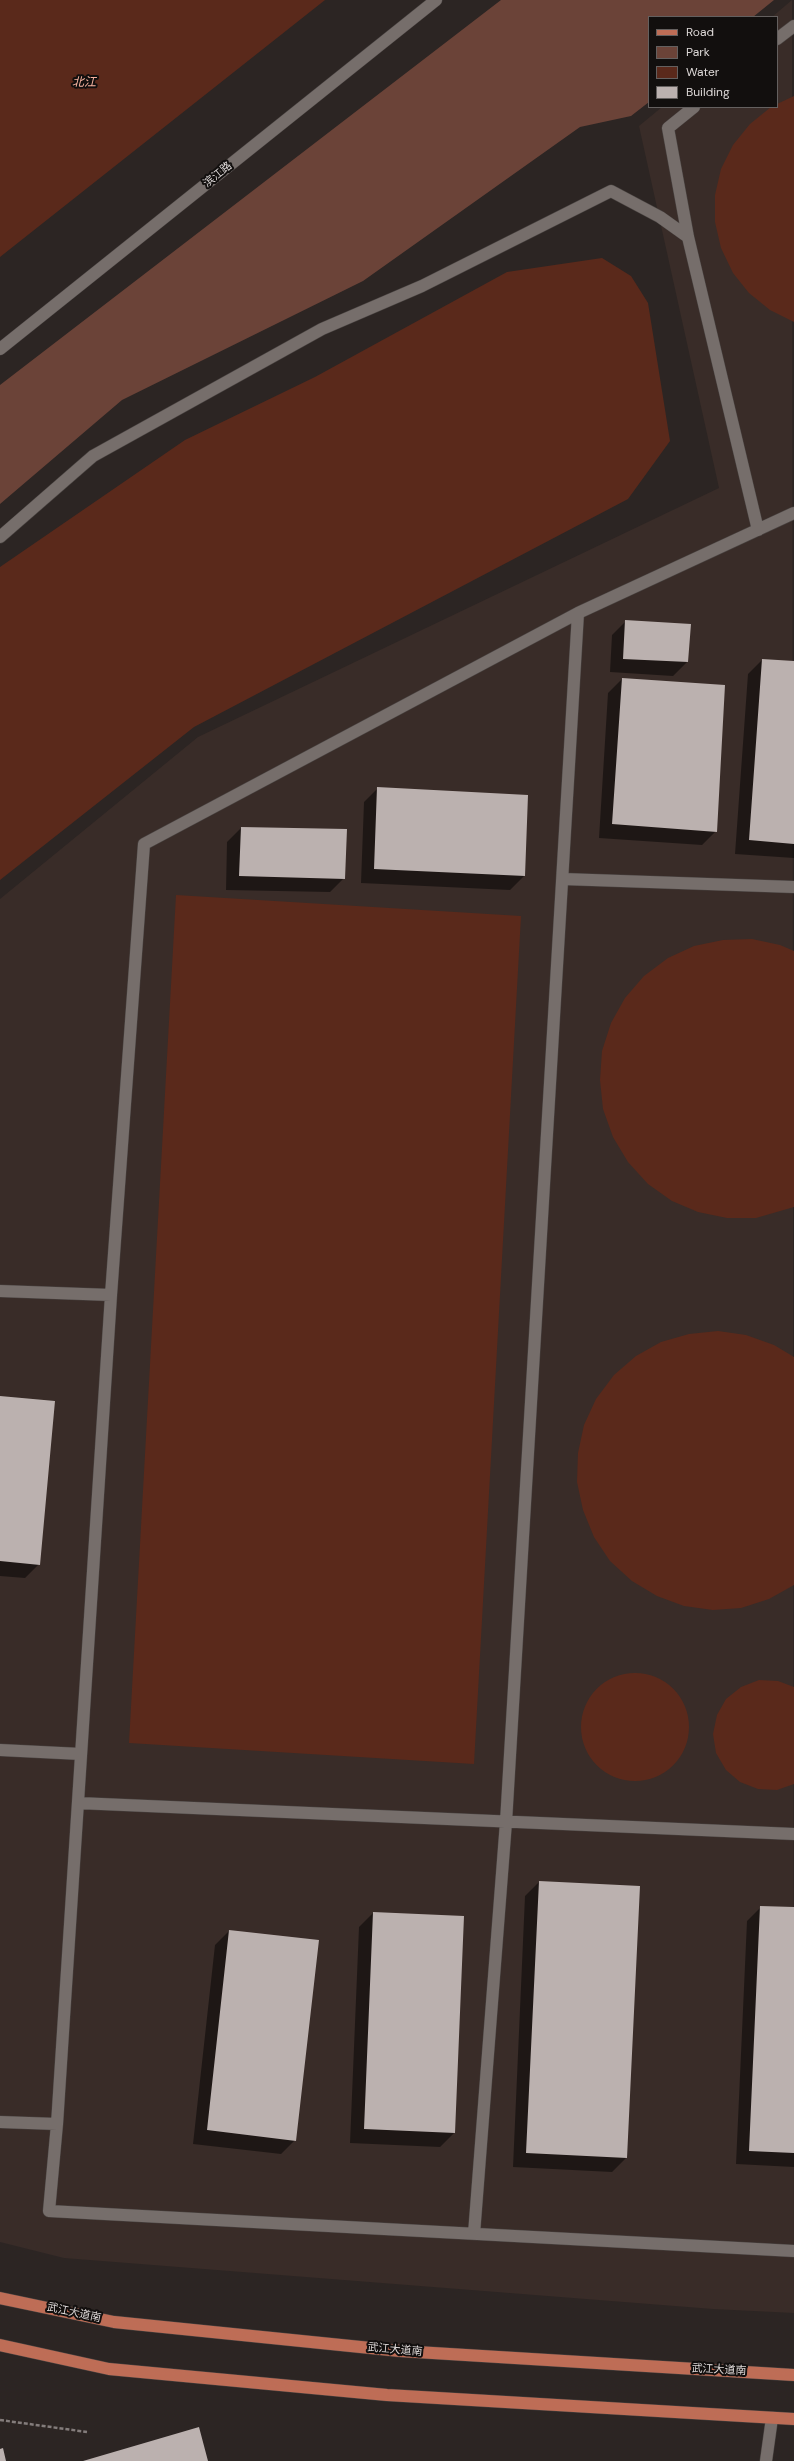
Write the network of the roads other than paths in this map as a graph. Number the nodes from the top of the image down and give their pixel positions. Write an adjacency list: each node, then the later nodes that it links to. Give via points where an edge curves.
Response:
1 (436, 0): 6 (street, 滨江路)
2 (794, 26): 3 (street)
3 (778, 39)
4 (693, 108): 5 (street, via 668,128)
5 (688, 237): 8 (street); 9 (street, via 660,217 611,191 422,286 322,329 94,456)
6 (0, 349)
7 (794, 513): 8 (street)
8 (758, 530): 10 (street)
9 (0, 537)
10 (578, 613): 11 (street); 14 (street, via 144,844)
11 (563, 878): 12 (street); 18 (street)
12 (794, 887)
13 (0, 1291): 14 (street)
14 (111, 1295): 16 (street)
15 (0, 1750): 16 (street)
16 (81, 1754): 17 (street)
17 (78, 1803): 18 (street); 21 (street)
18 (506, 1822): 19 (street); 22 (street)
19 (794, 1834)
20 (0, 2122): 21 (street)
21 (57, 2124): 22 (street, via 49,2211)
22 (474, 2234): 23 (street)
23 (794, 2251)
24 (0, 2298): 26 (main road, 武江大道南, via 114,2322 400,2351)
25 (0, 2345): 27 (main road, via 109,2369 388,2395)
26 (794, 2375)
27 (772, 2418): 28 (main road); 29 (street)
28 (794, 2419)
29 (766, 2461)

